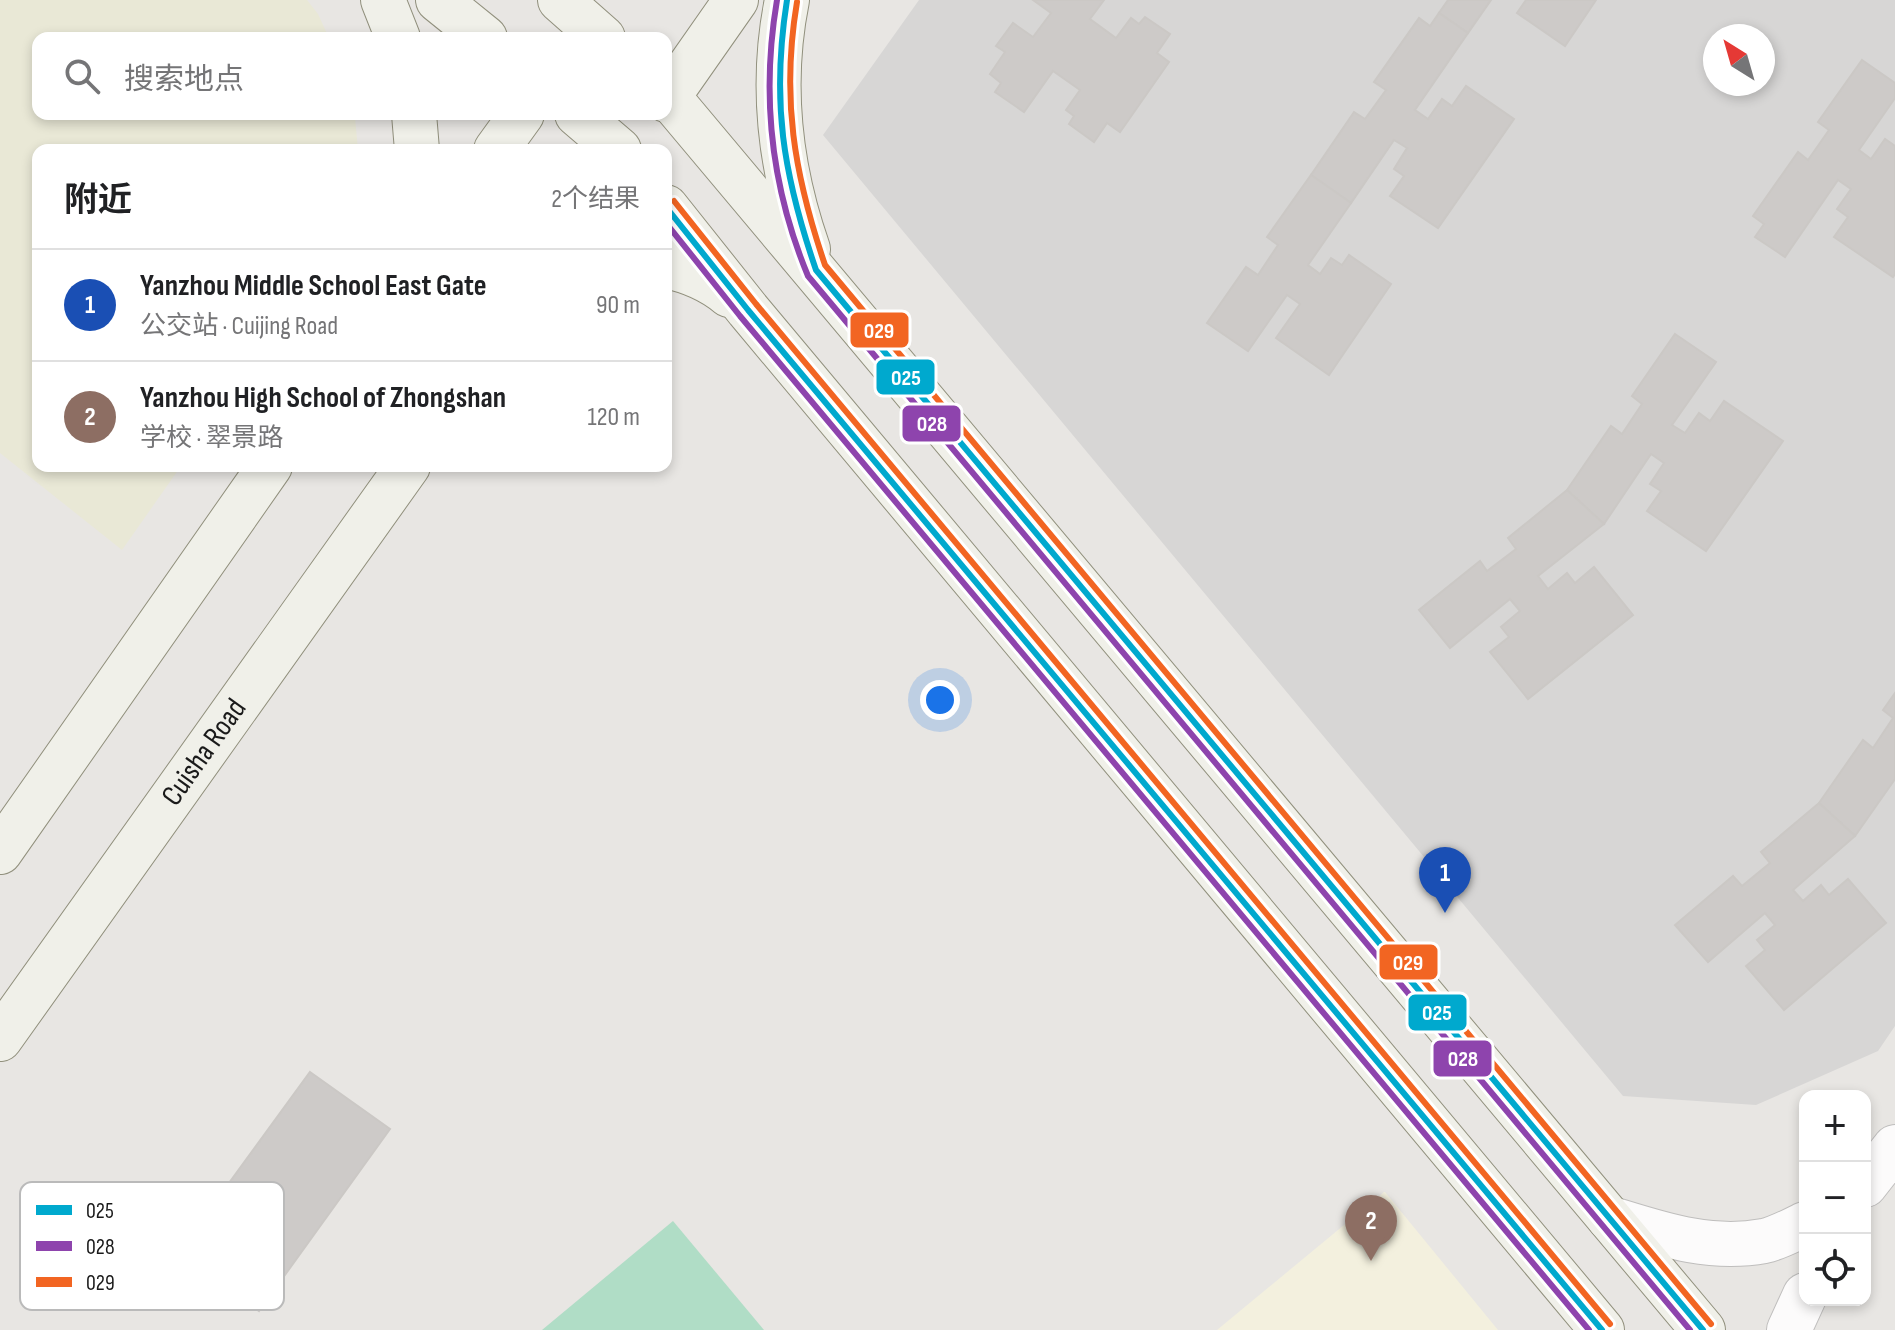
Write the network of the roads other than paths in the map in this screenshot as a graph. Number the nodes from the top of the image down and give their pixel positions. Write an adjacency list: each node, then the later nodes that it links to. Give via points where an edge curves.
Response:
1 (383, 0): 5 (main road)
2 (438, 0): 6 (main road)
3 (736, 0): 7 (main road)
4 (787, 0): 19 (main road, via 778,86 782,148 795,211)
5 (396, 32)
6 (478, 32)
7 (672, 90)
8 (672, 110): 19 (main road)
9 (414, 120): 13 (main road)
10 (518, 120): 14 (main road)
11 (584, 120): 15 (main road)
12 (650, 120): 16 (main road)
13 (416, 144)
14 (500, 144)
15 (612, 144)
16 (632, 144)
17 (672, 215): 20 (main road)
18 (672, 268): 20 (main road, via 719,287)
19 (816, 270): 27 (main road)
20 (748, 310): 30 (main road)
21 (266, 472): 23 (main road)
22 (404, 472): 24 (main road, Cuisha Road)
23 (0, 852)
24 (0, 1039)
25 (1895, 1147): 26 (street)
26 (1871, 1177)
27 (1609, 1218): 28 (street, via 1682,1240 1734,1244 1767,1241); 31 (main road)
28 (1799, 1227)
29 (1800, 1306): 32 (street)
30 (1602, 1330)
31 (1703, 1330)
32 (1789, 1330)

